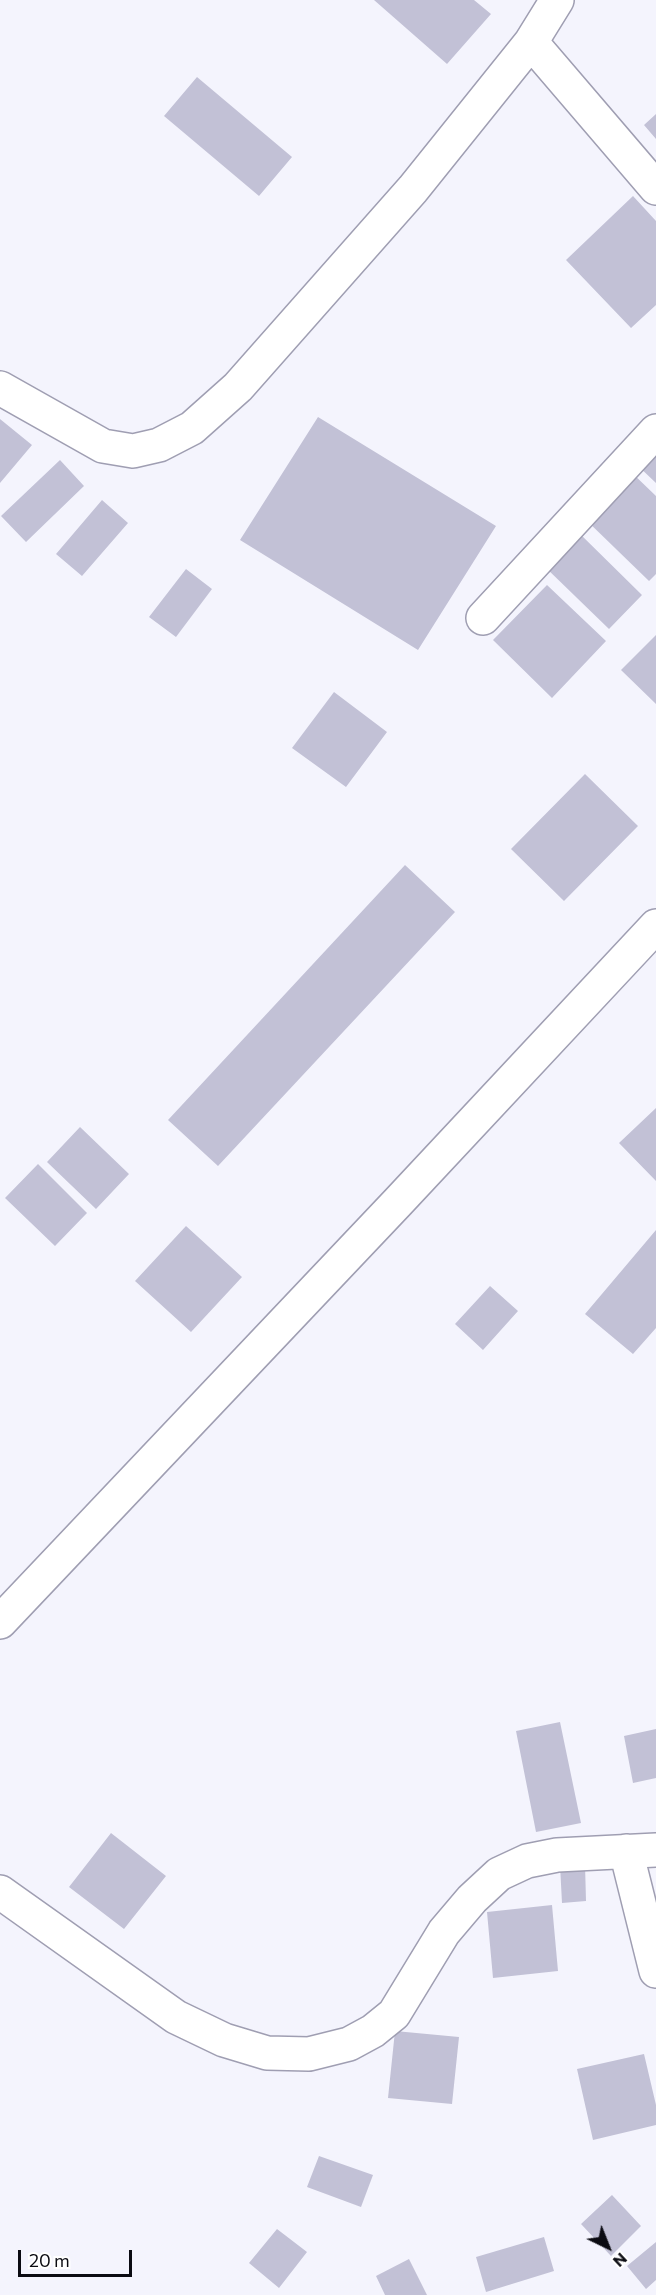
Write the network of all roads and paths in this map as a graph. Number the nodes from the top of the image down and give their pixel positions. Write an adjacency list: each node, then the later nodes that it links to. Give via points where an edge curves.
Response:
1 (557, 0): 2 (street)
2 (531, 42): 3 (street); 4 (street, via 413,189 238,387 192,428 159,445 133,452 103,446)
3 (656, 188)
4 (0, 388)
5 (656, 430): 6 (street)
6 (483, 618)
7 (656, 926): 8 (street)
8 (0, 1622)
9 (641, 1850): 10 (street, via 547,1857 527,1861 499,1875 444,1932 394,2014 349,2044 309,2054 267,2054 224,2040 176,2017); 11 (street)
10 (0, 1892)
11 (656, 1971)

